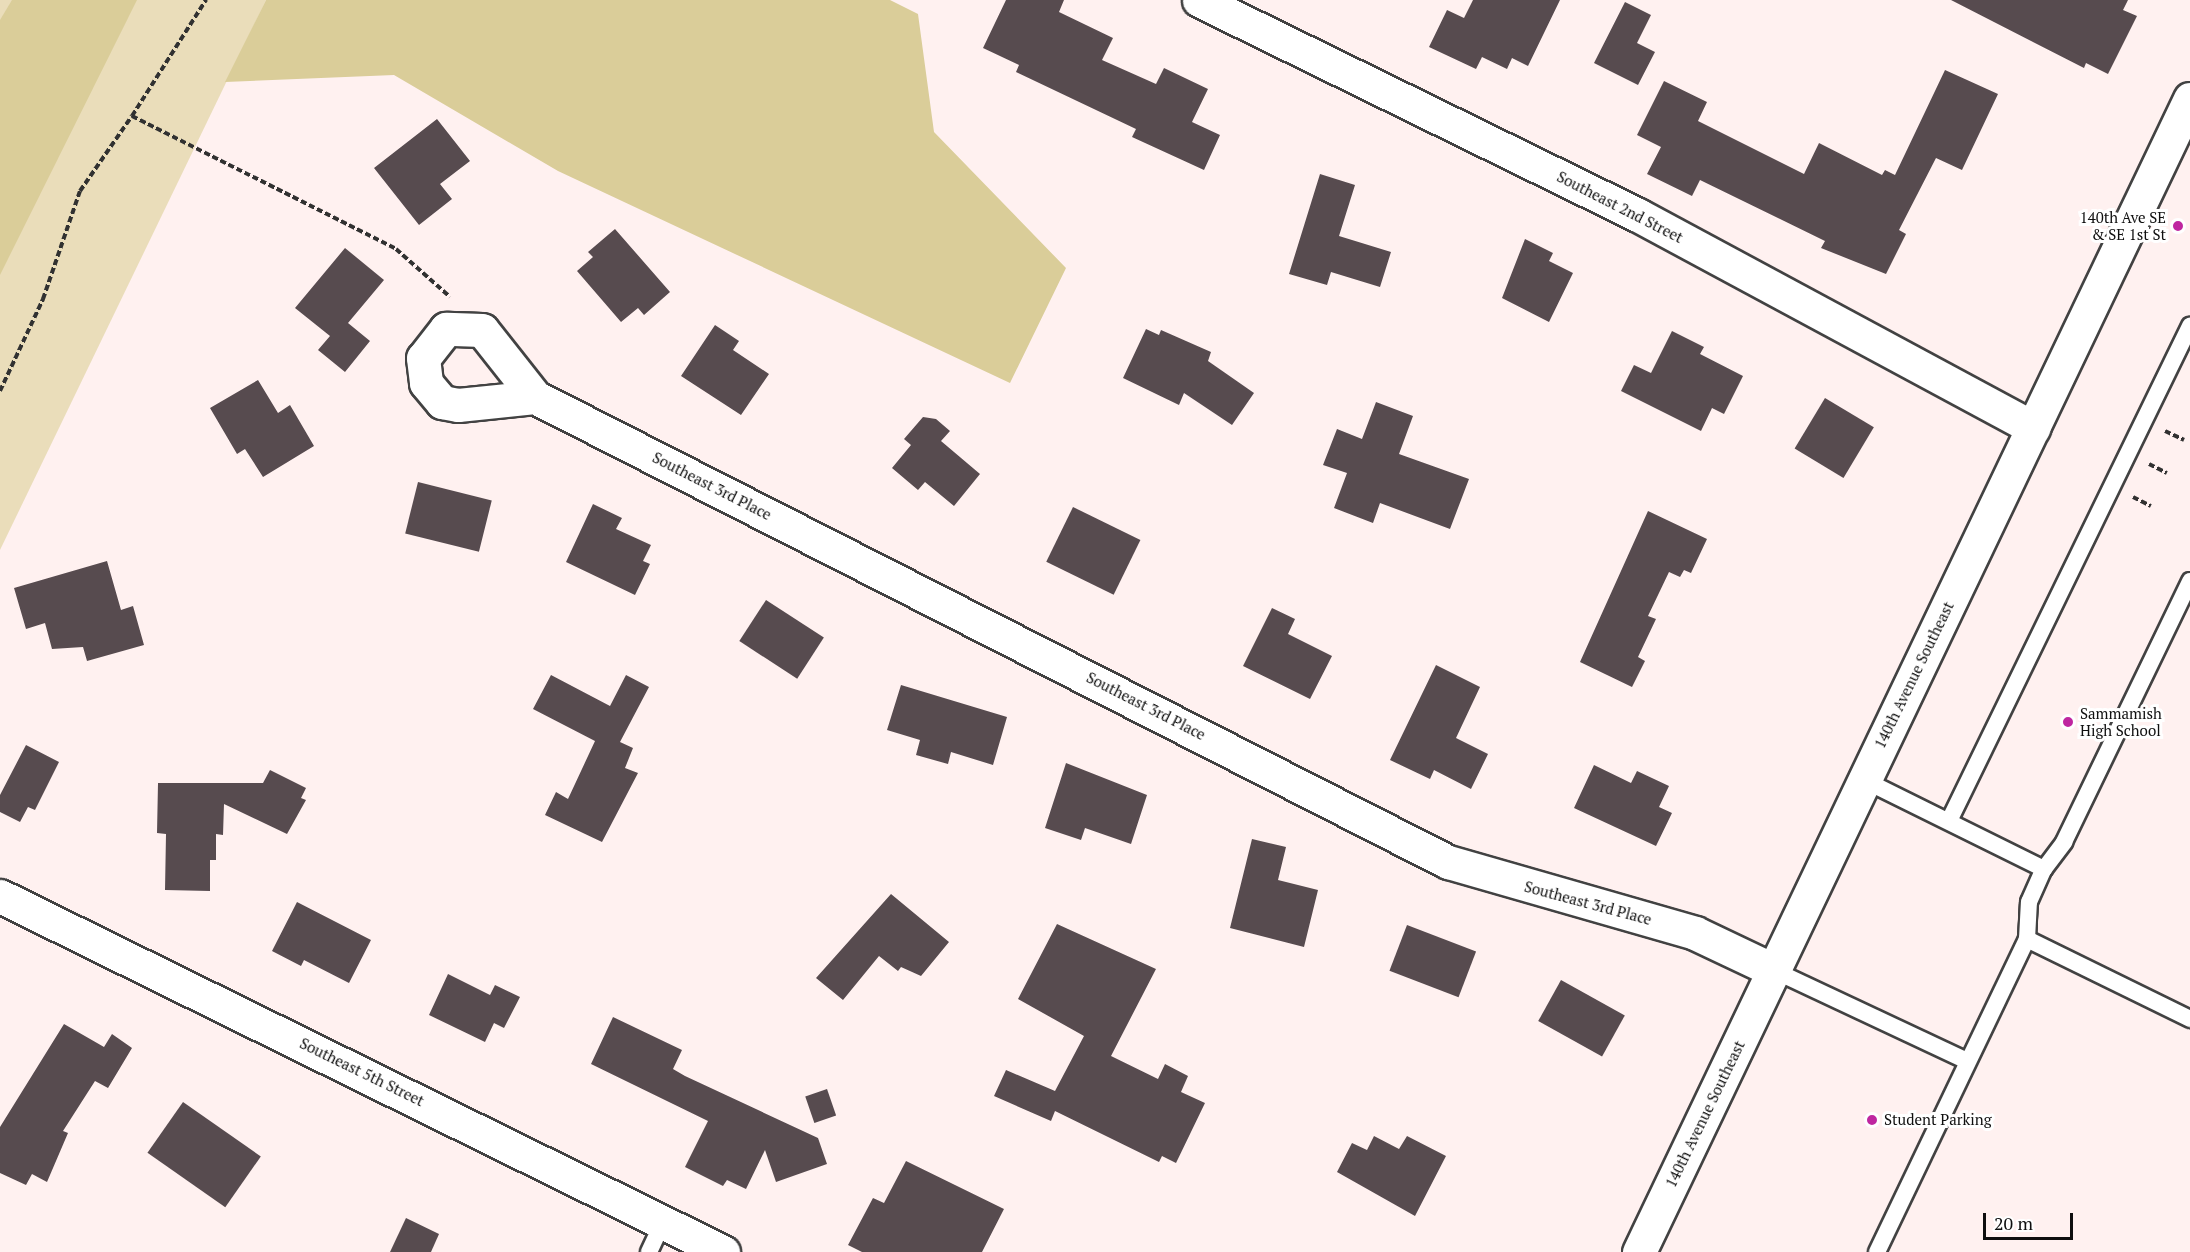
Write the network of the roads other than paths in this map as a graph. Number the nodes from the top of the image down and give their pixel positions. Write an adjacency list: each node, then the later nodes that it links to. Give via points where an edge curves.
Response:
1 (1199, 0): 5 (street, Southeast 2nd Street, via 1638,215)
2 (2190, 99): 5 (street, 140th Avenue Southeast)
3 (2190, 326): 8 (lane)
4 (536, 397): 12 (street, Southeast 3rd Place, via 1448,862 1695,933)
5 (2033, 428): 7 (street, 140th Avenue Southeast)
6 (2190, 581): 9 (lane, via 2064,842)
7 (1864, 780): 8 (lane); 12 (street, 140th Avenue Southeast)
8 (1949, 821): 9 (lane)
9 (2044, 869): 11 (lane, via 2029,902)
10 (0, 896): 15 (street, Southeast 5th Street)
11 (2027, 939): 13 (lane); 14 (lane)
12 (1773, 970): 14 (lane); 16 (street, 140th Avenue Southeast)
13 (2190, 1019)
14 (1967, 1061): 19 (lane)
15 (663, 1222): 17 (lane); 18 (street, Southeast 5th Street)
16 (1645, 1250)
17 (649, 1252)
18 (723, 1252)
19 (1876, 1252)

